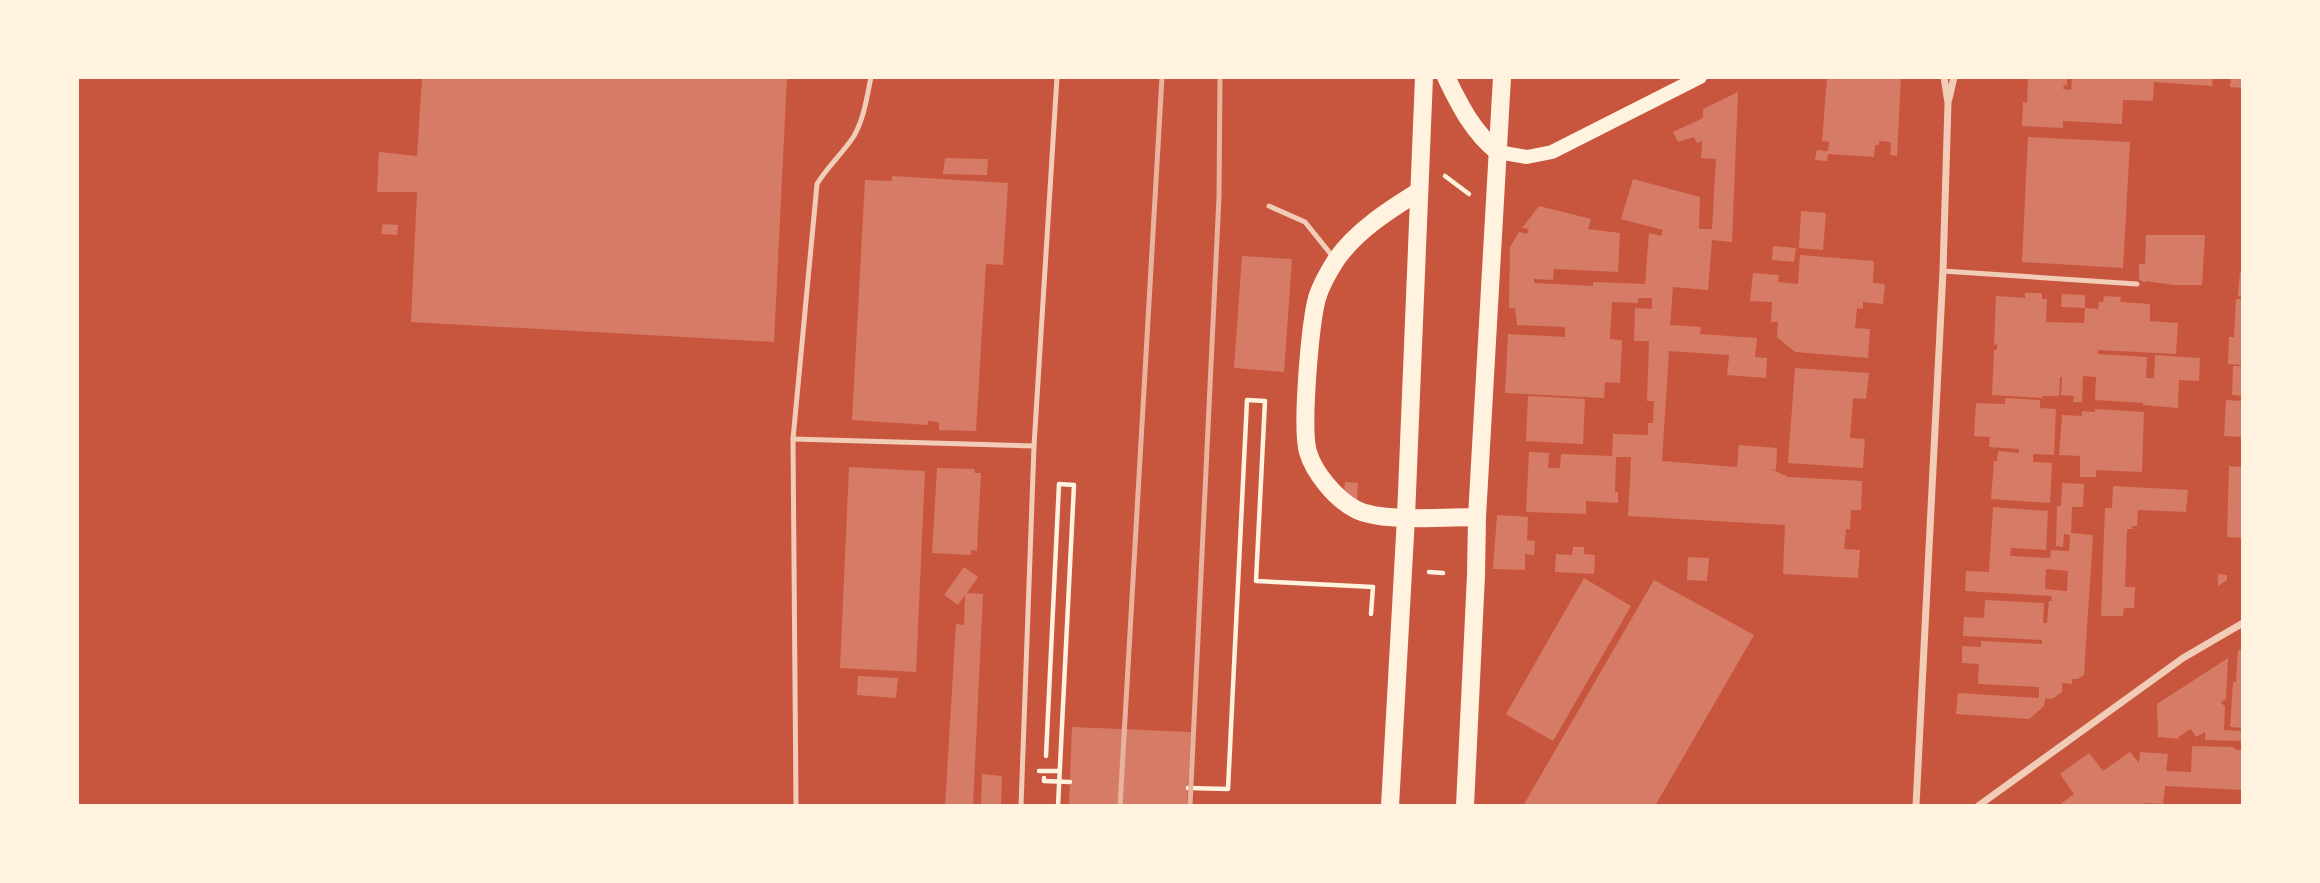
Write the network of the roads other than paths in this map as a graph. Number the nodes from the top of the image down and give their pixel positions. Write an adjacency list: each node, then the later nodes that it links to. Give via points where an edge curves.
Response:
1 (871, 77): 16 (lane, via 862,118 852,138 817,184)
2 (1057, 77): 17 (lane)
3 (1424, 77): 11 (main road)
4 (1446, 77): 10 (main road, via 1466,117)
5 (1502, 77): 10 (main road)
6 (1700, 77): 10 (main road, via 1552,152 1527,157)
7 (1944, 77): 9 (street)
8 (1954, 77): 9 (street)
9 (1948, 103): 14 (street)
10 (1498, 152): 19 (main road)
11 (1418, 192): 13 (main road, via 1373,222); 18 (main road)
12 (1269, 206): 13 (lane, via 1305,222)
13 (1336, 260): 18 (main road, via 1320,291 1314,316 1307,404 1309,455 1347,504 1378,517)
14 (1943, 271): 15 (lane); 25 (street)
15 (2137, 284)
16 (793, 439): 17 (lane); 21 (lane)
17 (1034, 446): 22 (lane)
18 (1406, 517): 19 (main road); 23 (main road)
19 (1477, 517): 24 (main road)
20 (2243, 623): 26 (street, via 2183,658)
21 (796, 806)
22 (1021, 806)
23 (1390, 806)
24 (1465, 806)
25 (1916, 806)
26 (1978, 806)

